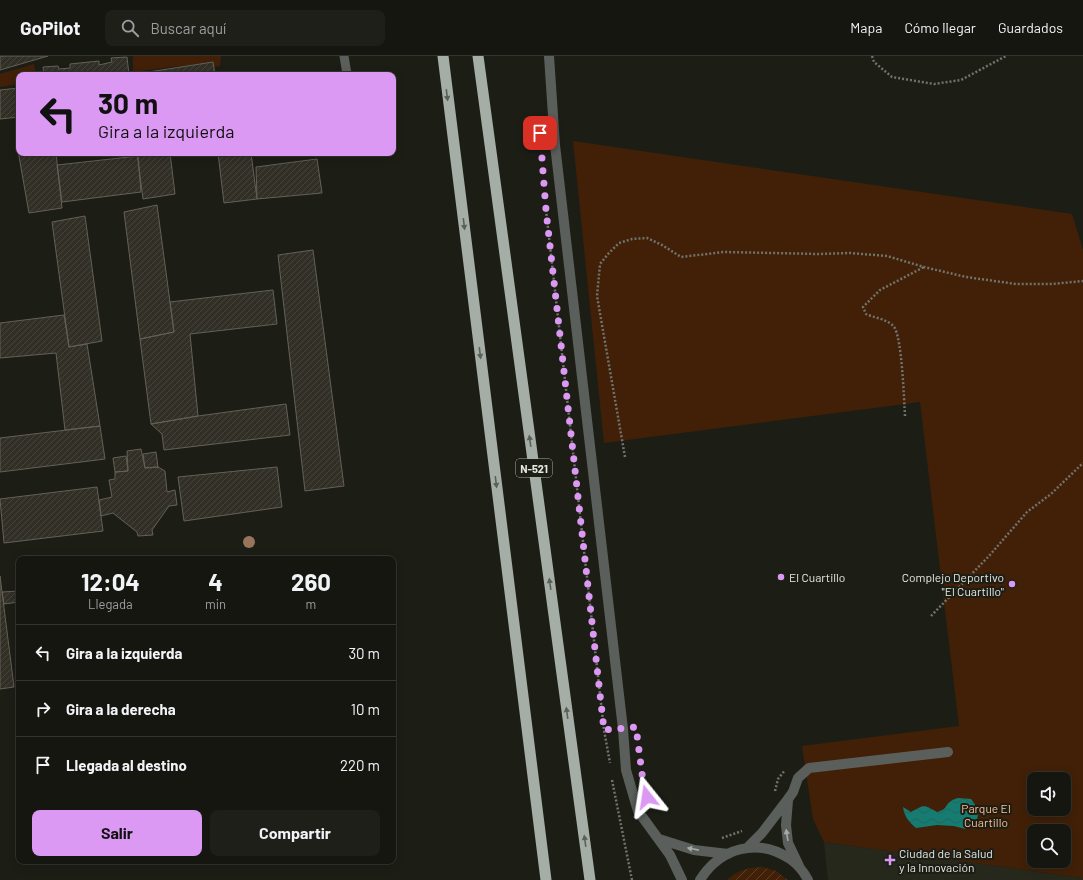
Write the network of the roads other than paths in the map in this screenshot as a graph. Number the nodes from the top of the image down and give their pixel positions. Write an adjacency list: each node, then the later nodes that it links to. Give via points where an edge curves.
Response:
1 (344, 56): 5 (lane)
2 (443, 56): 12 (highway, one-way to 12)
3 (478, 56): 13 (highway, N-521, one-way to 3)
4 (549, 56): 8 (street, via 555,145 626,770 638,811)
5 (347, 72)
6 (948, 752): 7 (street, via 809,768 798,778)
7 (788, 799): 9 (street); 11 (street, one-way to 7, via 788,842)
8 (659, 839): 10 (street, one-way to 8, via 694,850); 14 (street, via 670,854)
9 (747, 848): 10 (street); 11 (street, via 771,849 784,855)
10 (728, 854): 15 (street, via 718,858)
11 (800, 868): 16 (street)
12 (546, 880)
13 (590, 880)
14 (682, 880)
15 (700, 880)
16 (808, 880)

